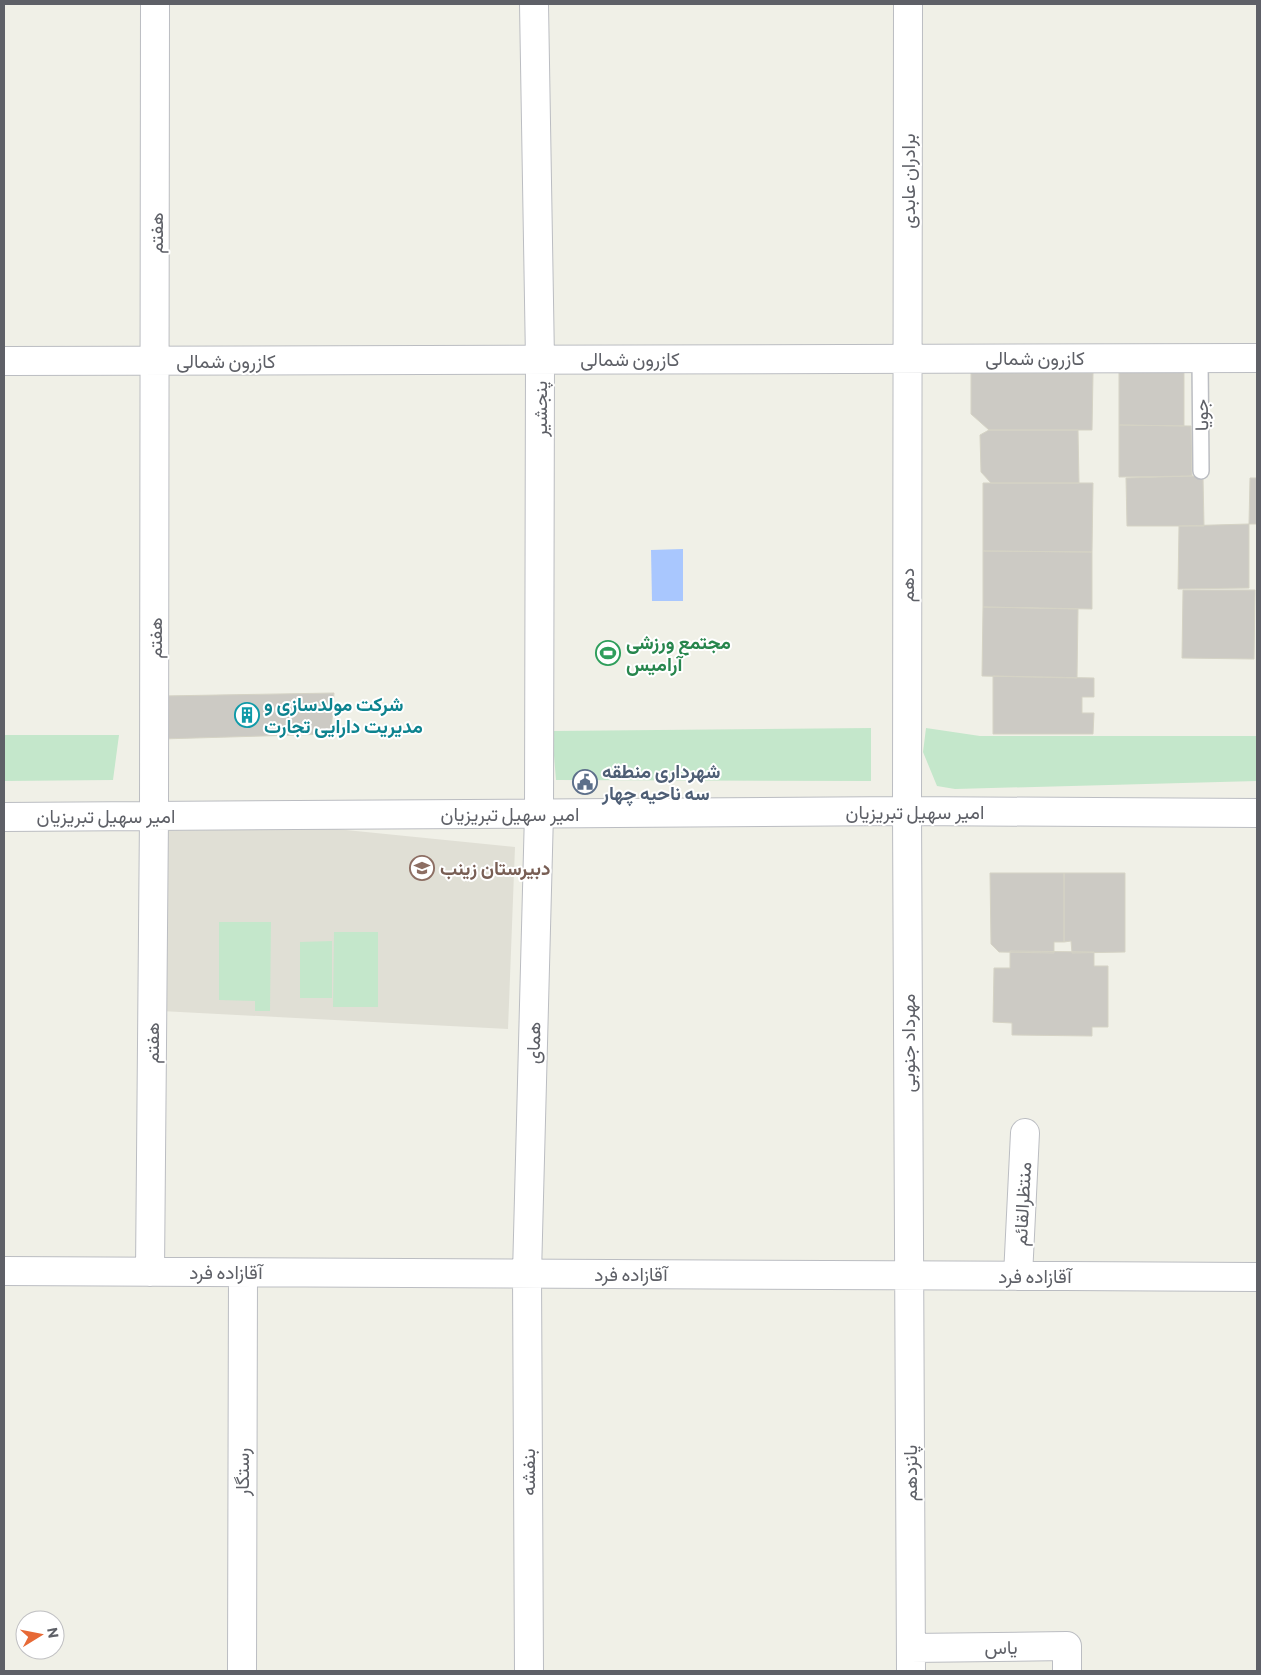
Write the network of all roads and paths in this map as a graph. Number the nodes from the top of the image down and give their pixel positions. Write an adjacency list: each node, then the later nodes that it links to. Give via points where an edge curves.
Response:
1 (156, 4): 8 (street, هفتم)
2 (534, 4): 7 (street, پنجشیر)
3 (908, 4): 6 (street, برادران عابدی)
4 (1200, 358): 5 (street, کازرون شمالی); 6 (street, کازرون شمالی); 10 (lane, جویا)
5 (1257, 358)
6 (907, 359): 7 (street, کازرون شمالی); 11 (street, دهم)
7 (540, 360): 8 (street, کازرون شمالی); 12 (street, پنجشیر)
8 (156, 361): 9 (street, کازرون شمالی); 14 (street, هفتم)
9 (4, 362)
10 (1202, 471)
11 (907, 811): 12 (street, امیر سهیل تبریزیان); 13 (street, امیر سهیل تبریزیان); 21 (street, مهرداد جنوبی)
12 (539, 813): 14 (street, امیر سهیل تبریزیان); 20 (street, همای)
13 (1257, 813)
14 (154, 816): 15 (street, امیر سهیل تبریزیان); 18 (street, هفتم)
15 (4, 817)
16 (1025, 1133): 22 (street, منتظرالقائم)
17 (4, 1271): 18 (street, آقازاده فرد)
18 (150, 1272): 19 (street, آقازاده فرد)
19 (243, 1272): 20 (street, آقازاده فرد); 25 (street, رستگار)
20 (527, 1274): 21 (street, آقازاده فرد); 26 (street, بنفشه)
21 (909, 1275): 22 (street, آقازاده فرد); 24 (street, پانزدهم)
22 (1018, 1276): 23 (street, آقازاده فرد)
23 (1257, 1277)
24 (910, 1660): 27 (street, یاس, via 1067,1646)
25 (242, 1671)
26 (529, 1671)
27 (1067, 1671)

